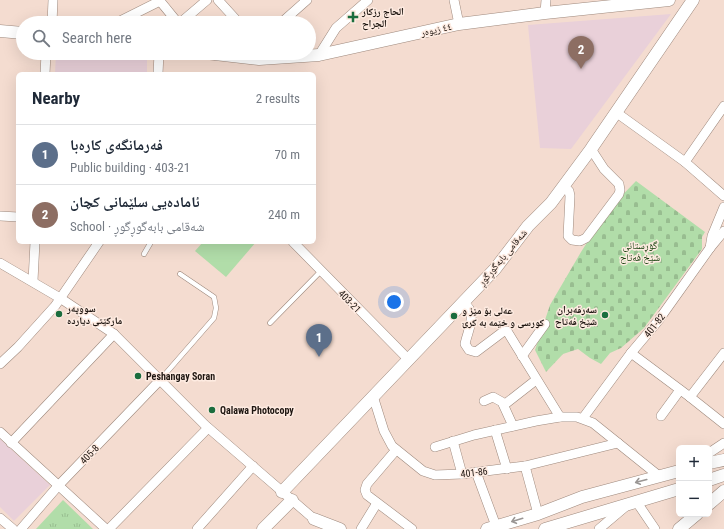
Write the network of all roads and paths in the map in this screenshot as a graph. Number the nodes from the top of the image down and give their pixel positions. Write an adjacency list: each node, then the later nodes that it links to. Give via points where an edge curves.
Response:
1 (53, 0): 12 (street)
2 (206, 0): 15 (street)
3 (218, 0): 16 (street)
4 (307, 0): 17 (street)
5 (368, 0): 22 (street, via 336,28)
6 (454, 0): 18 (street)
7 (546, 0): 11 (street)
8 (669, 0): 10 (street, ٤٤ زیوەر)
9 (693, 0): 28 (street, شەقامی بابەگوڕگوڕ)
10 (625, 2): 11 (street, ٤٤ زیوەر)
11 (545, 13): 18 (street, ٤٤ زیوەر)
12 (52, 16)
13 (130, 16): 14 (street, via 160,1)
14 (173, 16)
15 (187, 16)
16 (233, 16)
17 (289, 16)
18 (459, 24): 22 (street, ٤٤ زیوەر)
19 (0, 31): 20 (street)
20 (16, 32)
21 (316, 55): 22 (street, ٤٤ زیوەر)
22 (319, 55)
23 (46, 60): 25 (street)
24 (159, 60): 26 (street)
25 (45, 72)
26 (158, 72)
27 (724, 106): 30 (street)
28 (617, 112): 29 (street, شەقامی بابەگوڕگوڕ); 30 (street)
29 (591, 149): 31 (street, شەقامی بابەگوڕگوڕ); 31 (street, via 604,169 619,184 620,190 586,238 580,241 572,240 568,236 570,196)
30 (685, 162): 32 (street)
31 (564, 186): 48 (street, شەقامی بابەگوڕگوڕ, via 528,226 495,269)
32 (724, 196)
33 (724, 207): 41 (street)
34 (0, 216): 35 (street)
35 (16, 217)
36 (724, 231): 41 (street, 401-82)
37 (35, 244): 46 (street)
38 (98, 244): 47 (street)
39 (150, 244): 42 (lane)
40 (295, 244): 44 (street, 403-21)
41 (710, 248): 52 (street, 401-82, via 658,321)
42 (144, 254)
43 (2, 266): 46 (street)
44 (321, 271): 49 (lane); 55 (street, 403-21)
45 (180, 274): 57 (lane, via 214,297 216,308 214,318)
46 (33, 281): 47 (street)
47 (60, 298): 51 (street); 56 (street, via 52,310)
48 (462, 302): 54 (street, via 468,306 472,316 465,344 468,350 476,352 506,330); 55 (street, شەقامی بابەگوڕگوڕ)
49 (270, 323)
50 (545, 324): 54 (street)
51 (114, 334): 57 (street); 73 (street)
52 (631, 353): 59 (street); 66 (street, 401-82)
53 (724, 353): 61 (street)
54 (522, 356): 58 (street)
55 (408, 359): 60 (street, شەقامی بابەگوڕگوڕ)
56 (0, 364)
57 (160, 380): 69 (street); 90 (street, 405-8)
58 (536, 380): 63 (street); 65 (street)
59 (680, 390): 61 (street); 64 (street)
60 (373, 396): 77 (street, 401-86, via 386,436); 93 (street, شەقامی بابەگوڕگوڕ)
61 (690, 397): 67 (street)
62 (484, 401): 63 (street, via 496,398)
63 (504, 405): 68 (street)
64 (661, 416)
65 (560, 417): 66 (street); 68 (street)
66 (583, 418): 74 (street)
67 (724, 424)
68 (513, 426): 70 (street)
69 (208, 428): 81 (street); 109 (street)
70 (495, 430): 72 (street); 83 (street)
71 (0, 432): 73 (street)
72 (453, 441): 76 (street); 86 (street)
73 (11, 443): 90 (street)
74 (618, 443): 82 (street, 401-86); 88 (street)
75 (724, 443): 78 (street)
76 (435, 447)
77 (396, 450): 86 (street, 401-86, via 427,473 440,476); 97 (street, via 367,484 367,495)
78 (712, 451)
79 (724, 460): 80 (street)
80 (712, 462)
81 (253, 466): 93 (street); 110 (street)
82 (525, 466): 83 (street, 401-86); 99 (street)
83 (507, 469): 84 (street, 401-86)
84 (476, 472): 86 (street, 401-86); 105 (street)
85 (676, 472): 88 (street)
86 (462, 474)
87 (724, 475): 89 (street)
88 (659, 476): 94 (street, one-way to 94)
89 (712, 479)
90 (58, 486): 107 (street, 405-8); 108 (street)
91 (676, 490): 98 (street)
92 (724, 491): 96 (street)
93 (282, 492): 95 (street)
94 (582, 497): 99 (street); 100 (street)
95 (292, 500): 103 (street); 111 (street)
96 (712, 501)
97 (377, 502): 112 (street); 113 (street)
98 (631, 503): 100 (street); 115 (street); 116 (street)
99 (538, 514): 105 (street, one-way to 105)
100 (586, 517): 114 (street)
101 (693, 517): 117 (street)
102 (0, 518): 106 (street)
103 (314, 519): 104 (street)
104 (330, 528)
105 (491, 528)
106 (13, 529)
107 (21, 529)
108 (106, 529)
109 (109, 529)
110 (197, 529)
111 (263, 529)
112 (361, 529)
113 (412, 529)
114 (545, 529)
115 (600, 529)
116 (656, 529)
117 (679, 529)

